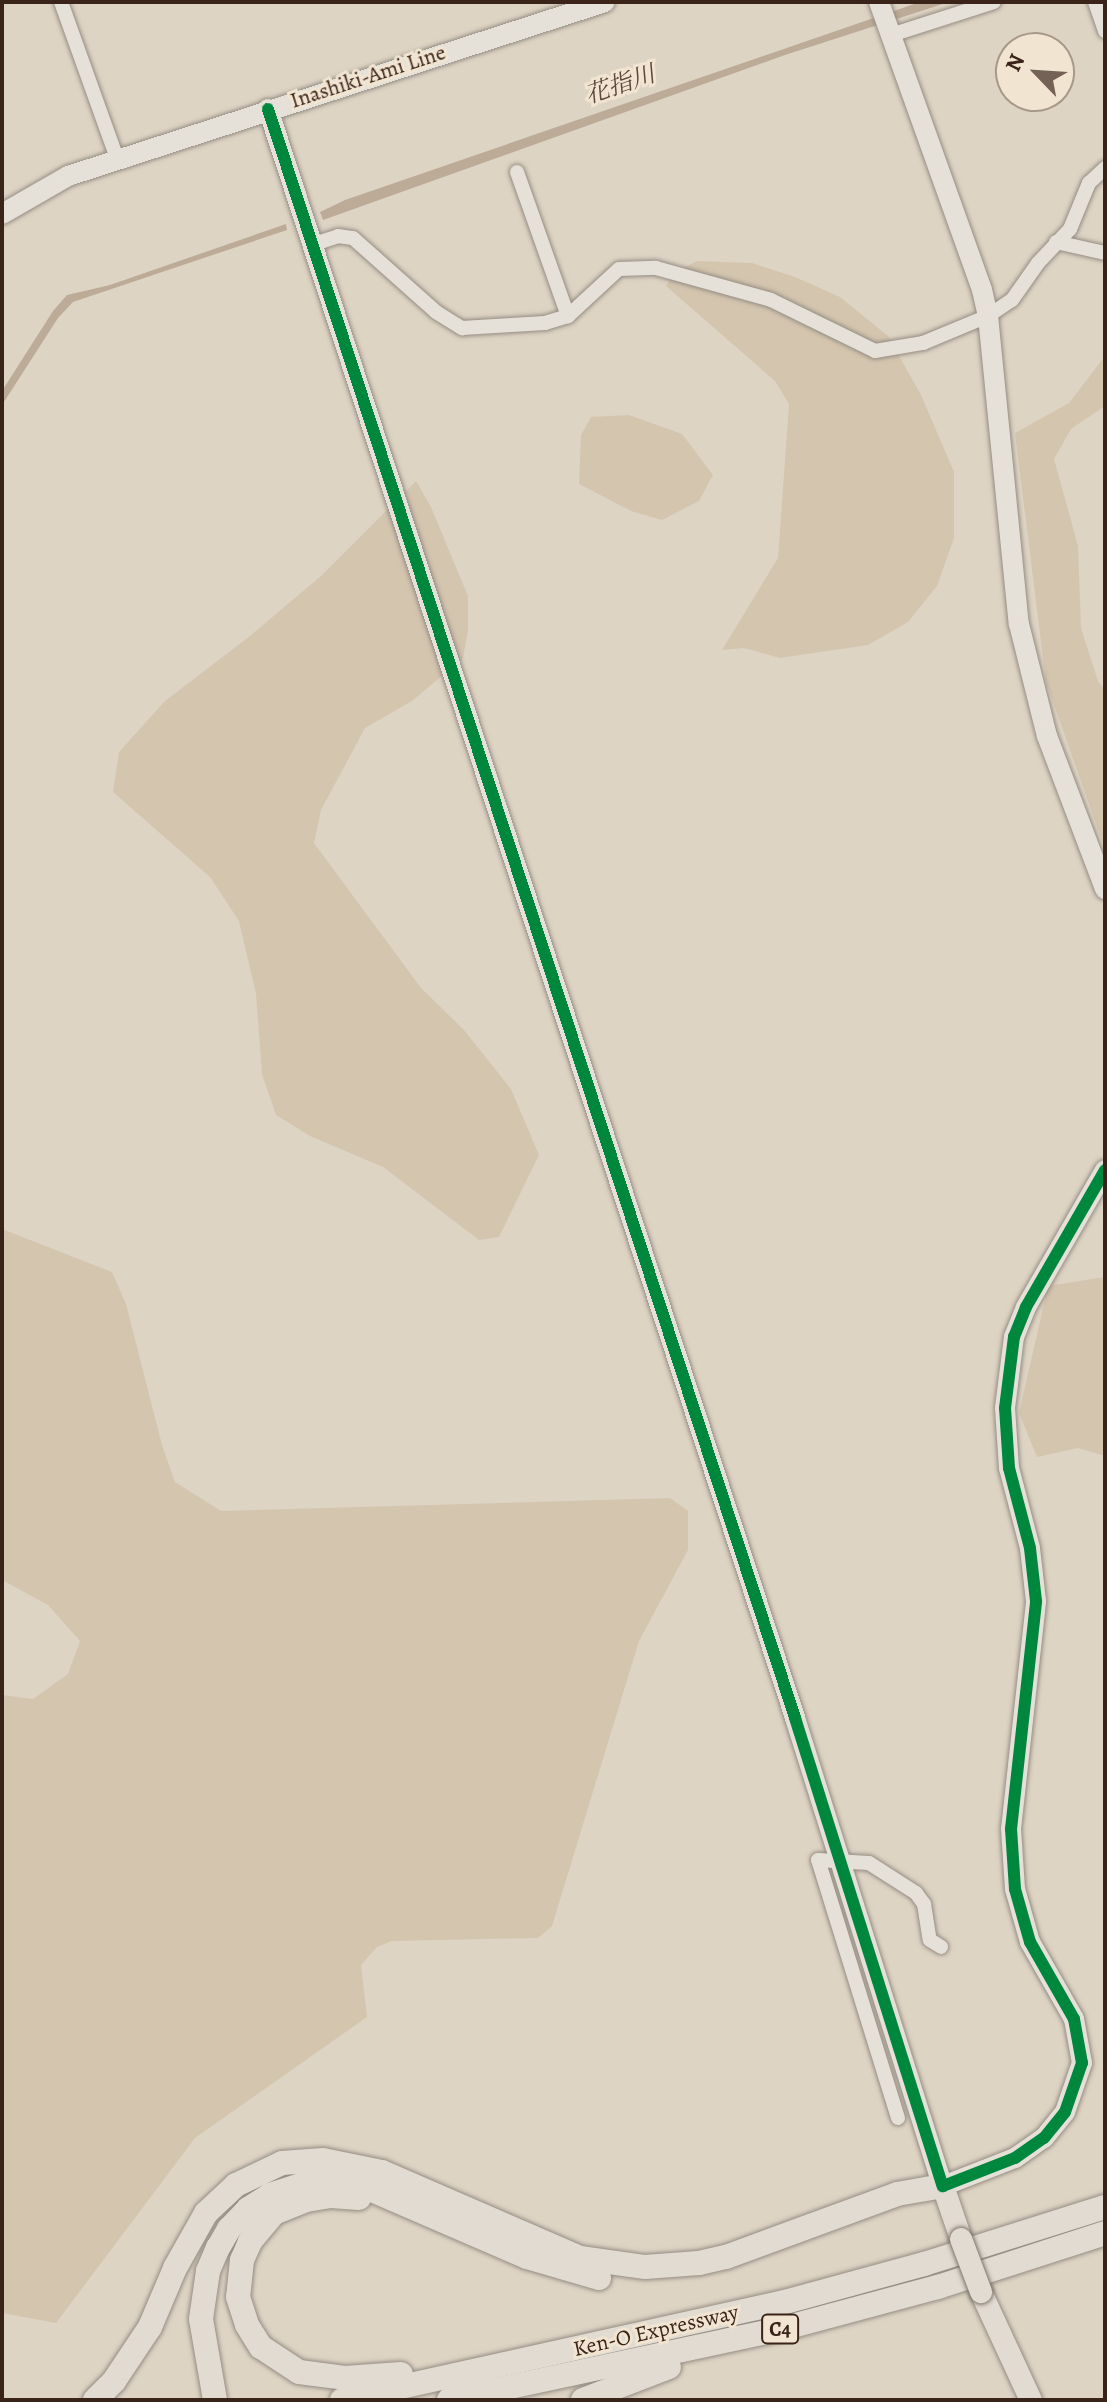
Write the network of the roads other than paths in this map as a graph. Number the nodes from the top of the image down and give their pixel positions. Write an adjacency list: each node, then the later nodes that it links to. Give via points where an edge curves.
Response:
1 (61, 2): 9 (street)
2 (605, 2): 8 (street, Inashiki-Ami Line)
3 (879, 2): 7 (street)
4 (994, 2): 7 (street)
5 (1095, 2): 6 (street)
6 (1105, 31)
7 (891, 34): 17 (street)
8 (268, 109): 9 (street, Inashiki-Ami Line); 14 (street)
9 (117, 158): 12 (street, Inashiki-Ami Line, via 47,185)
10 (1105, 168): 13 (street, via 1089,183 1070,229)
11 (517, 172): 16 (street)
12 (2, 214)
13 (1056, 242): 15 (street); 17 (street, via 1025,286)
14 (311, 245): 16 (street, via 338,236 353,238 436,312 462,328 545,323); 20 (street)
15 (1105, 253)
16 (568, 316): 17 (street, via 619,269 656,268 771,300 875,351 923,343)
17 (988, 316): 18 (street, via 1019,624 1047,736)
18 (1105, 889)
19 (1105, 1170): 23 (street, via 1026,1307 1014,1337 1005,1408 1009,1468 1030,1548 1036,1601 1011,1829 1013,1877 1030,1942 1074,2019 1082,2063 1065,2112 1044,2138 1015,2158)
20 (839, 1860): 21 (street, via 869,1863 916,1893 924,1904 930,1940); 22 (street, via 818,1860); 23 (street)
21 (941, 1947)
22 (898, 2118)
23 (943, 2186): 24 (highway, via 897,2194 678,2272 644,2274 580,2258); 35 (main road, bridge, via 981,2292)
24 (417, 2199): 28 (highway, via 331,2196 274,2213 250,2242 238,2285 247,2325 261,2347 299,2372 345,2378); 29 (highway, via 382,2172 323,2160 282,2163 243,2180 206,2213 150,2327); 30 (highway, via 353,2170 322,2168 264,2182 229,2207 198,2253 191,2282 189,2328); 31 (highway, via 320,2180 270,2195 248,2209 218,2248 203,2295 202,2340)
25 (1105, 2207): 28 (highway, Ken-O Expressway / C4, via 785,2302)
26 (1105, 2233): 27 (highway, Ken-O Expressway / C4, via 938,2287)
27 (781, 2329): 33 (highway, Ken-O Expressway / C4); 34 (highway)
28 (527, 2359): 32 (highway, Ken-O Expressway / C4)
29 (95, 2400)
30 (203, 2400)
31 (215, 2400)
32 (342, 2400)
33 (449, 2400)
34 (583, 2400)
35 (1031, 2400)

